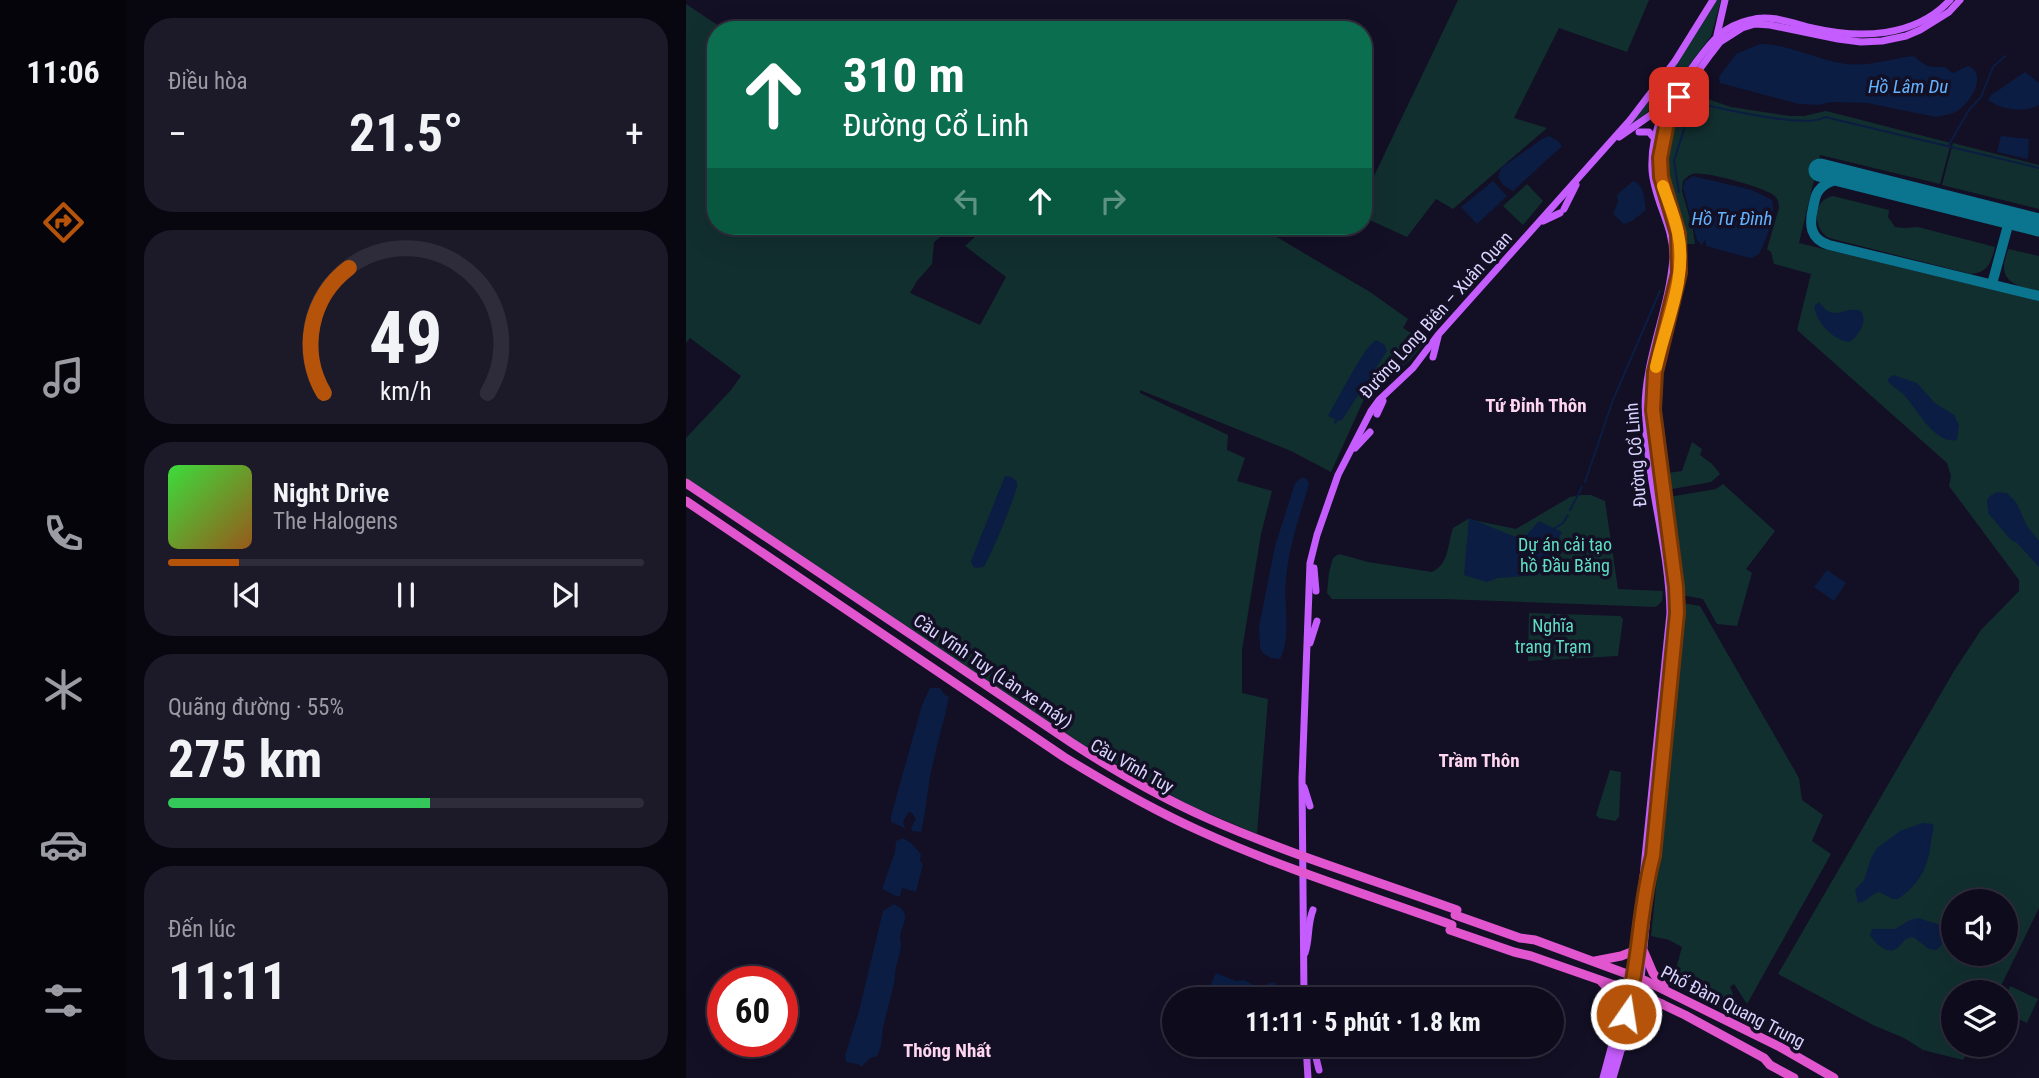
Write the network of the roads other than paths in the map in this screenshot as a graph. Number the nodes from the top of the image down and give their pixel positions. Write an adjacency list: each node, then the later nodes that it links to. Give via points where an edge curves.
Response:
1 (1713, 0): 12 (main road, Đường Long Biên – Xuân Quan, via 1657,86)
2 (1725, 0): 5 (main road)
3 (1950, 0): 6 (main road, via 1920,21 1876,35 1779,20)
4 (1960, 0): 6 (main road, via 1920,30 1882,41 1838,39)
5 (1721, 17): 7 (main road); 8 (main road)
6 (1754, 22): 7 (main road, Đường Cổ Linh); 15 (main road, Đường Cổ Linh, via 1720,42 1679,97 1667,122 1660,168 1680,252)
7 (1732, 26): 8 (main road, Đường Cổ Linh)
8 (1717, 36): 11 (main road, Đường Cổ Linh, via 1672,93)
9 (1658, 110): 12 (main road)
10 (1639, 132): 11 (main road, via 1648,132)
11 (1655, 139): 15 (main road, Đường Cổ Linh, via 1653,180 1673,247)
12 (1610, 144): 13 (main road, Đường Long Biên – Xuân Quan)
13 (1581, 175): 14 (main road, Đường Long Biên – Xuân Quan); 14 (main road, via 1562,211)
14 (1539, 223): 16 (main road, Đường Long Biên – Xuân Quan)
15 (1672, 292): 32 (main road, Đường Cổ Linh, via 1653,386 1654,429 1677,600)
16 (1438, 335): 17 (main road); 18 (main road, Đường Long Biên – Xuân Quan)
17 (1433, 357)
18 (1396, 384): 19 (main road); 21 (main road, Đường Long Biên – Xuân Quan, via 1375,405)
19 (1377, 414)
20 (1370, 432): 21 (main road)
21 (1344, 463): 26 (main road, Đường Long Biên – Xuân Quan)
22 (686, 483): 34 (highway, Cầu Vĩnh Tuy (Làn xe máy), bridge, via 1116,771 1255,838)
23 (686, 488): 36 (highway, Cầu Vĩnh Tuy, bridge, via 1114,776 1253,843)
24 (686, 501): 36 (highway, Cầu Vĩnh Tuy, bridge, via 1109,785 1250,852)
25 (686, 507): 35 (highway, Cầu Vĩnh Tuy (Làn xe máy), bridge, via 1106,789 1248,857)
26 (1312, 550): 27 (main road); 29 (main road, Đường Long Biên – Xuân Quan)
27 (1316, 591)
28 (1317, 621): 29 (main road)
29 (1306, 657): 30 (main road, Đường Long Biên – Xuân Quan)
30 (1302, 779): 31 (main road); 39 (main road, Đường Long Biên – Xuân Quan)
31 (1310, 806)
32 (1649, 856): 38 (main road, Đường Cổ Linh); 55 (main road, bridge, via 1633,990)
33 (1313, 910): 39 (main road)
34 (1457, 910): 36 (highway, Cầu Vĩnh Tuy)
35 (1450, 930): 36 (highway, Cầu Vĩnh Tuy)
36 (1493, 934): 37 (highway, Cầu Vĩnh Tuy); 40 (highway, Cầu Vĩnh Tuy)
37 (1535, 940): 41 (highway, Phố Đàm Quang Trung)
38 (1639, 951): 41 (highway); 42 (main road, Đường Cổ Linh); 44 (main road, Đường Cổ Linh); 47 (highway)
39 (1303, 956): 45 (main road, Đường Long Biên – Xuân Quan)
40 (1531, 956): 43 (highway, Phố Đàm Quang Trung)
41 (1593, 961): 42 (highway, Phố Đàm Quang Trung)
42 (1630, 975): 44 (highway, Phố Đàm Quang Trung)
43 (1600, 979): 46 (highway, Phố Đàm Quang Trung); 50 (highway)
44 (1641, 979): 47 (highway, Phố Đàm Quang Trung)
45 (1304, 987)
46 (1627, 989): 48 (highway, Phố Đàm Quang Trung); 50 (main road)
47 (1667, 991): 58 (highway, Phố Đàm Quang Trung)
48 (1638, 993): 49 (highway, Phố Đàm Quang Trung); 50 (main road)
49 (1662, 1004): 50 (highway); 57 (highway, Phố Đàm Quang Trung)
50 (1626, 1017): 55 (main road); 56 (main road)
51 (1307, 1057): 54 (main road)
52 (1316, 1057): 53 (main road)
53 (1320, 1070)
54 (1308, 1078)
55 (1605, 1078)
56 (1613, 1078)
57 (1794, 1078)
58 (1834, 1078)

